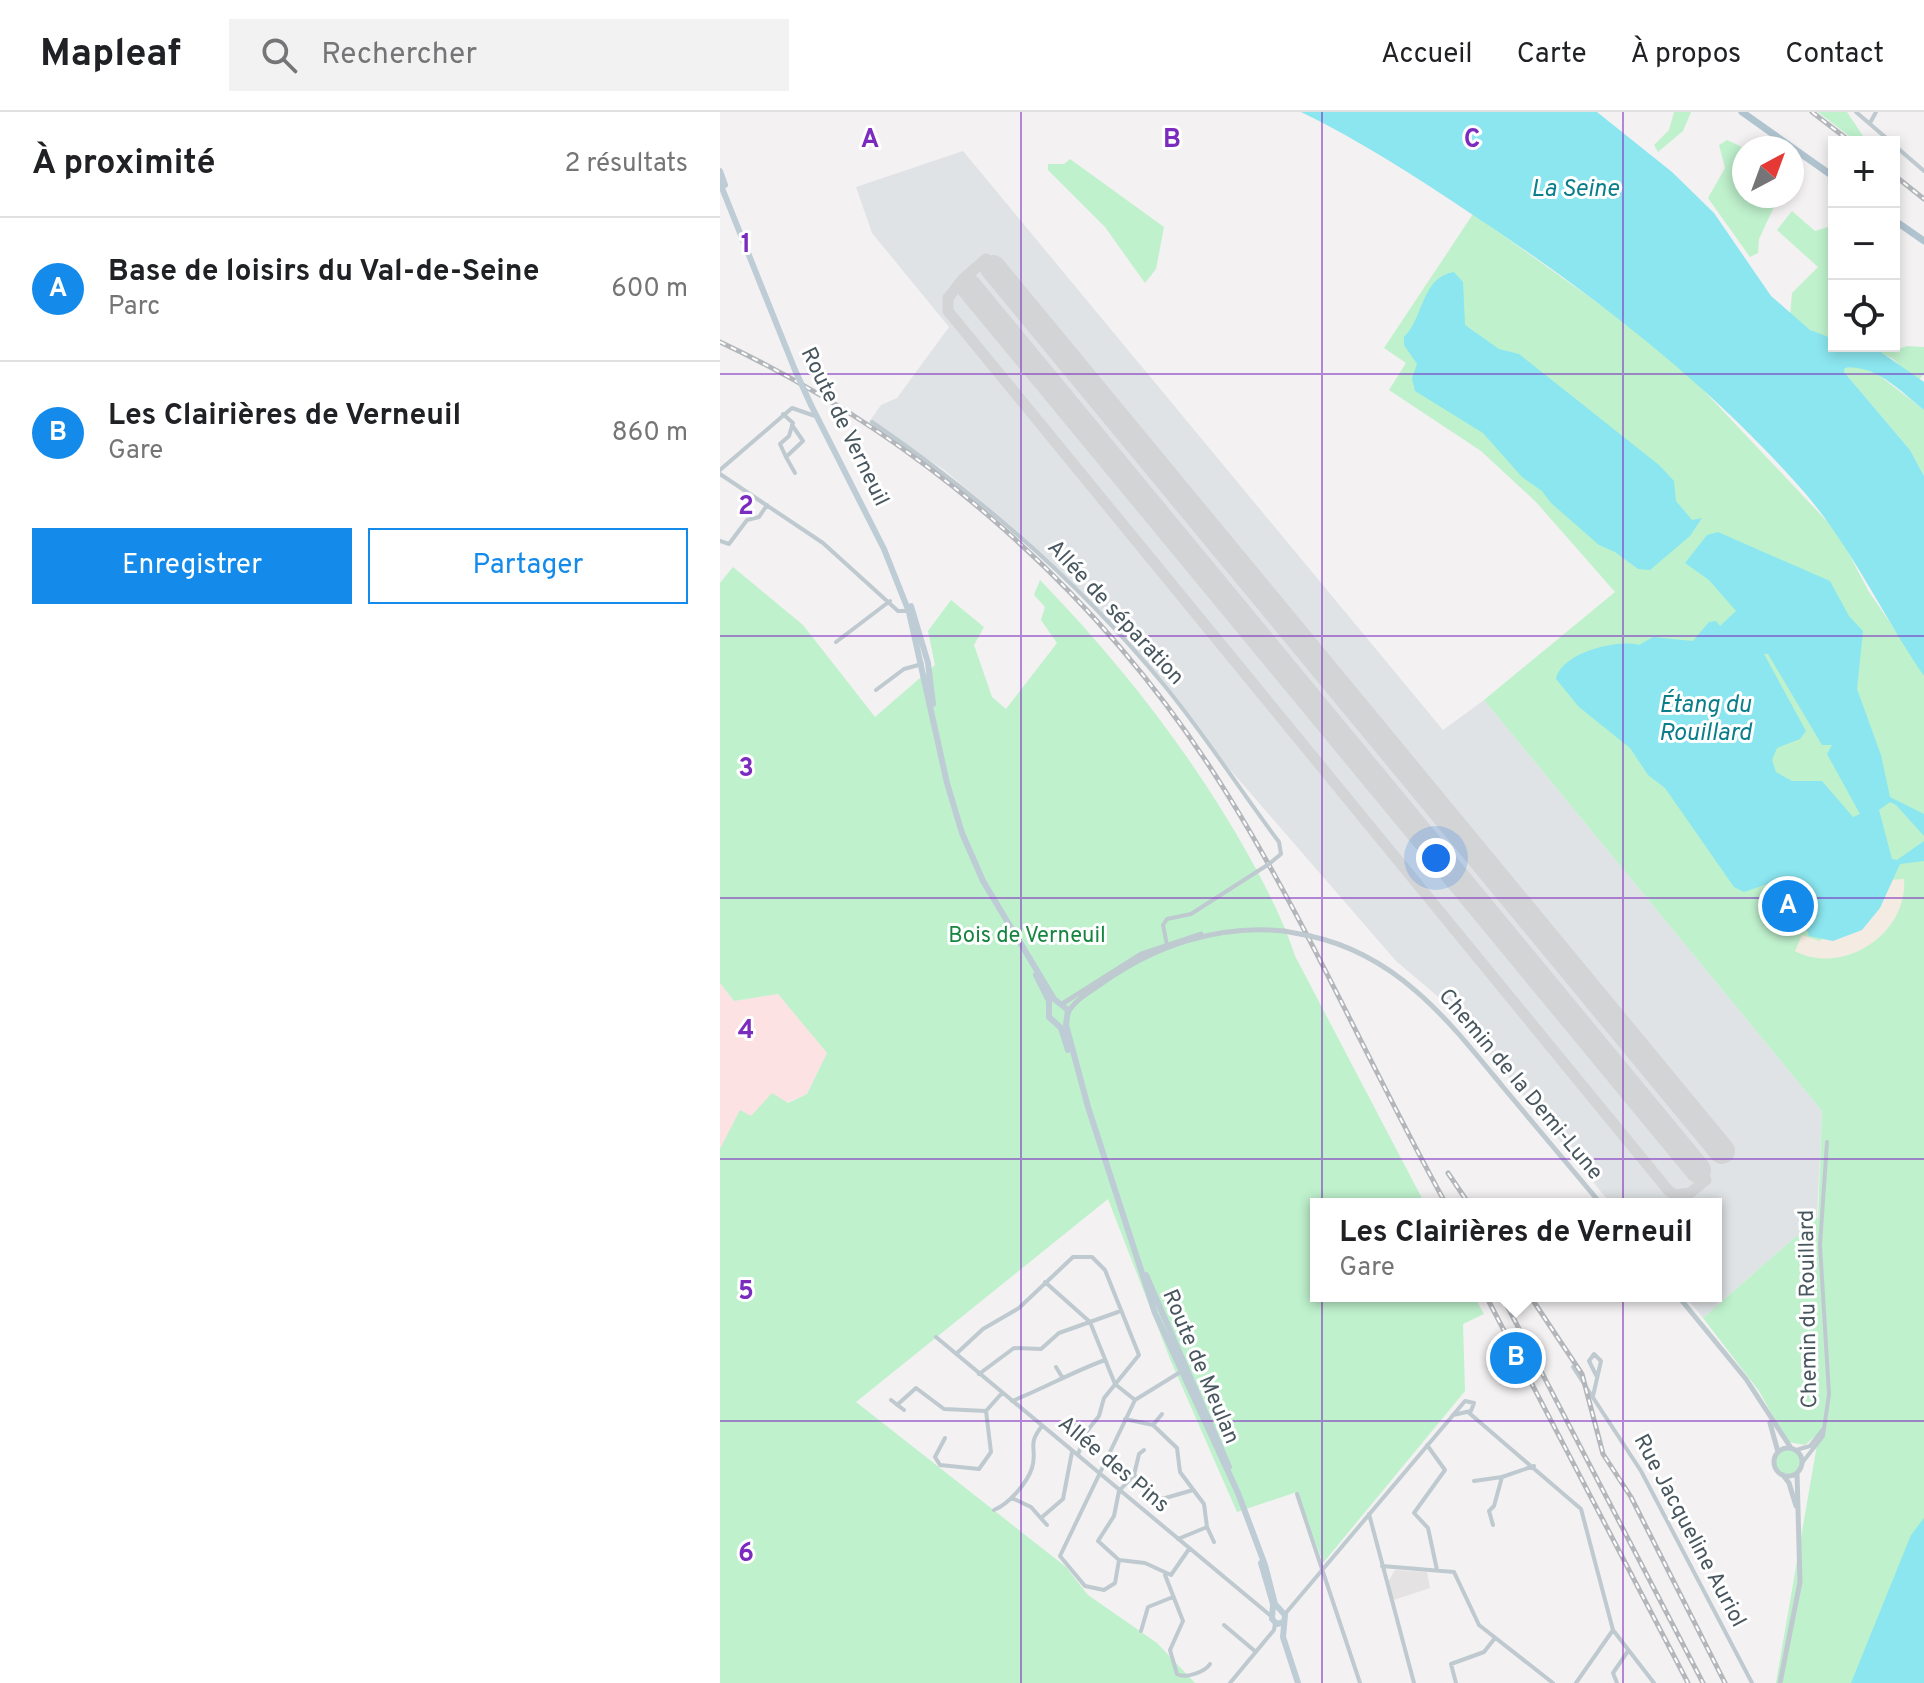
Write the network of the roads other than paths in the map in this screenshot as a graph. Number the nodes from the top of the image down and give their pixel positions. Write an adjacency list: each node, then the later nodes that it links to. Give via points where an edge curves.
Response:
1 (1742, 112): 9 (main road)
2 (1856, 112): 4 (street)
3 (1876, 112): 4 (street)
4 (1870, 123): 5 (street)
5 (1884, 136)
6 (1900, 151): 8 (street)
7 (720, 171): 13 (main road, Route de Verneuil)
8 (1924, 171)
9 (1828, 173)
10 (720, 183): 13 (main road, Route de Verneuil)
11 (1900, 224): 12 (main road)
12 (1924, 241)
13 (775, 320): 15 (main road, Route de Verneuil, bridge)
14 (783, 414): 15 (street, via 796,407); 17 (street); 19 (street)
15 (817, 417): 23 (main road, Route de Verneuil)
16 (872, 422): 33 (street, Allée de séparation, bridge, via 986,506 1129,646 1164,685 1279,842 1281,854 1269,864 1191,914 1167,919)
17 (792, 425): 18 (street, via 780,444); 18 (street, via 803,441)
18 (786, 457): 20 (street)
19 (720, 472): 21 (street)
20 (795, 473)
21 (767, 505): 22 (street, via 729,544); 25 (street, via 823,543)
22 (720, 541)
23 (884, 549): 24 (main road, Route de Verneuil); 26 (main road, Route de Verneuil)
24 (902, 592): 25 (street); 26 (main road, Route de Verneuil)
25 (890, 601): 26 (street); 27 (street)
26 (910, 608): 28 (main road, Route de Verneuil); 29 (main road, Route de Verneuil)
27 (836, 642)
28 (927, 655): 29 (street); 31 (main road, Route de Verneuil)
29 (922, 664): 30 (street, via 904,669); 31 (main road, Route de Verneuil)
30 (876, 690)
31 (932, 712): 32 (main road, Route de Verneuil, via 962,833)
32 (1009, 924): 34 (main road, Route de Verneuil); 35 (main road, Route de Verneuil, via 1046,994)
33 (1167, 946): 34 (street, via 1123,964); 36 (street, via 1111,977 1074,1004); 40 (street, Chemin de la Demi-Lune, bridge, via 1230,930 1284,931 1339,944 1387,967 1438,1009)
34 (1060, 1004): 35 (main road); 36 (main road, Route de Verneuil)
35 (1049, 1010): 37 (main road, Route de Verneuil)
36 (1068, 1016): 37 (main road); 38 (main road, Route de Meulan)
37 (1055, 1022): 38 (main road, Route de Meulan)
38 (1088, 1107): 50 (main road, Route de Meulan, via 1155,1313)
39 (1827, 1142): 74 (street, Chemin du Rouillard, via 1820,1245 1829,1361)
40 (1596, 1198)
41 (1045, 1282): 43 (street, via 1073,1257 1092,1257 1105,1270); 44 (street); 46 (street)
42 (1683, 1302): 67 (street)
43 (1119, 1311): 44 (street); 54 (street, via 1139,1355)
44 (1090, 1322): 47 (street); 51 (street, via 1054,1335 1041,1349 1009,1350)
45 (936, 1337): 46 (street, Allée des Pins)
46 (956, 1354): 51 (street, Allée des Pins)
47 (1105, 1360): 53 (street); 54 (street)
48 (1056, 1367): 53 (street)
49 (1573, 1367): 56 (street)
50 (1185, 1372): 58 (street); 102 (main road, Route de Meulan)
51 (979, 1374): 55 (street, Allée des Pins)
52 (1596, 1375): 52 (street, via 1601,1359 1594,1354 1589,1360); 56 (street)
53 (1062, 1377): 59 (street)
54 (1115, 1384): 58 (street); 75 (street)
55 (1002, 1393): 59 (street, Allée des Pins); 64 (street)
56 (1594, 1398): 132 (street, Rue Jacqueline Auriol, via 1641,1471)
57 (891, 1400): 61 (street)
58 (1135, 1400): 69 (street)
59 (1012, 1401): 73 (street, Allée des Pins)
60 (1463, 1402): 62 (street, via 1471,1400); 65 (street); 68 (street)
61 (897, 1405): 63 (street); 64 (street, via 916,1388 944,1409)
62 (1474, 1407): 65 (street); 71 (street)
63 (904, 1410)
64 (986, 1411): 76 (street, via 991,1452 979,1469 940,1465 935,1457)
65 (1467, 1411): 68 (street); 71 (street)
66 (1162, 1414): 72 (street)
67 (1768, 1414): 78 (street); 81 (street)
68 (1453, 1415): 77 (street)
69 (1125, 1419): 72 (street); 86 (street)
70 (1070, 1420): 75 (street)
71 (1484, 1423): 84 (street)
72 (1153, 1425): 91 (street, via 1177,1448 1180,1472)
73 (1042, 1426): 80 (street, Allée des Pins); 94 (street, via 1031,1442 1031,1471)
74 (1825, 1426): 78 (street, Chemin du Rouillard, via 1810,1446); 83 (street, Chemin du Rouillard, via 1819,1444)
75 (1084, 1435): 82 (street)
76 (945, 1438)
77 (1427, 1445): 96 (street); 109 (street, via 1445,1470 1414,1513 1428,1528)
78 (1794, 1449): 81 (street, Chemin du Rouillard); 83 (street)
79 (1144, 1450): 88 (street)
80 (1072, 1452): 82 (street, Allée des Pins); 97 (street, via 1063,1499)
81 (1778, 1453): 87 (street, via 1774,1463)
82 (1078, 1456): 86 (street, Allée des Pins)
83 (1802, 1463): 85 (street, Chemin du Rouillard)
84 (1534, 1466): 89 (street); 115 (street, via 1581,1509)
85 (1797, 1473): 87 (street); 98 (street)
86 (1099, 1474): 92 (street, Allée des Pins); 106 (street, via 1060,1556 1085,1586 1106,1591 1115,1583)
87 (1782, 1474): 98 (street)
88 (1134, 1475): 91 (street, via 1162,1499); 92 (street)
89 (1502, 1477): 90 (street); 100 (street, via 1489,1511)
90 (1474, 1481)
91 (1193, 1490): 101 (street, via 1204,1504)
92 (1119, 1491): 103 (street, Allée des Pins); 106 (street, via 1114,1516 1098,1541)
93 (1297, 1494): 108 (street)
94 (1012, 1498): 95 (street); 97 (street)
95 (994, 1510)
96 (1369, 1514): 107 (street); 108 (street)
97 (1041, 1518): 99 (street)
98 (1800, 1518): 133 (street, via 1800,1582)
99 (1047, 1525)
100 (1493, 1525)
101 (1207, 1527): 103 (street); 104 (street)
102 (1255, 1536): 112 (main road, Route de Meulan); 113 (main road, Route de Meulan)
103 (1178, 1539): 105 (street, Allée des Pins)
104 (1214, 1542)
105 (1189, 1549): 110 (street, via 1179,1567); 113 (street, Allée des Pins)
106 (1119, 1560): 110 (street, via 1145,1563)
107 (1382, 1566): 109 (street); 123 (street)
108 (1324, 1570): 112 (street); 126 (street)
109 (1437, 1570): 119 (street, via 1459,1576 1473,1617)
110 (1165, 1575): 111 (street)
111 (1173, 1597): 116 (street, via 1148,1607); 122 (street, via 1183,1621 1170,1650 1177,1674 1185,1677)
112 (1283, 1615): 113 (main road); 113 (main road); 118 (main road)
113 (1274, 1619): 117 (street); 118 (main road, Route de Meulan)
114 (1224, 1625): 121 (street)
115 (1613, 1630): 120 (street); 129 (street)
116 (1141, 1631)
117 (1272, 1632): 118 (street); 121 (street)
118 (1282, 1634): 125 (main road, Route de Meulan)
119 (1495, 1638): 127 (street, via 1484,1652 1451,1664); 128 (street)
120 (1628, 1651): 130 (street, via 1613,1673); 131 (street)
121 (1256, 1652): 124 (street)
122 (1210, 1664)
123 (1413, 1682)
124 (1230, 1683)
125 (1297, 1683)
126 (1360, 1683)
127 (1456, 1683)
128 (1553, 1683)
129 (1576, 1683)
130 (1617, 1683)
131 (1654, 1683)
132 (1752, 1683)
133 (1780, 1683)

